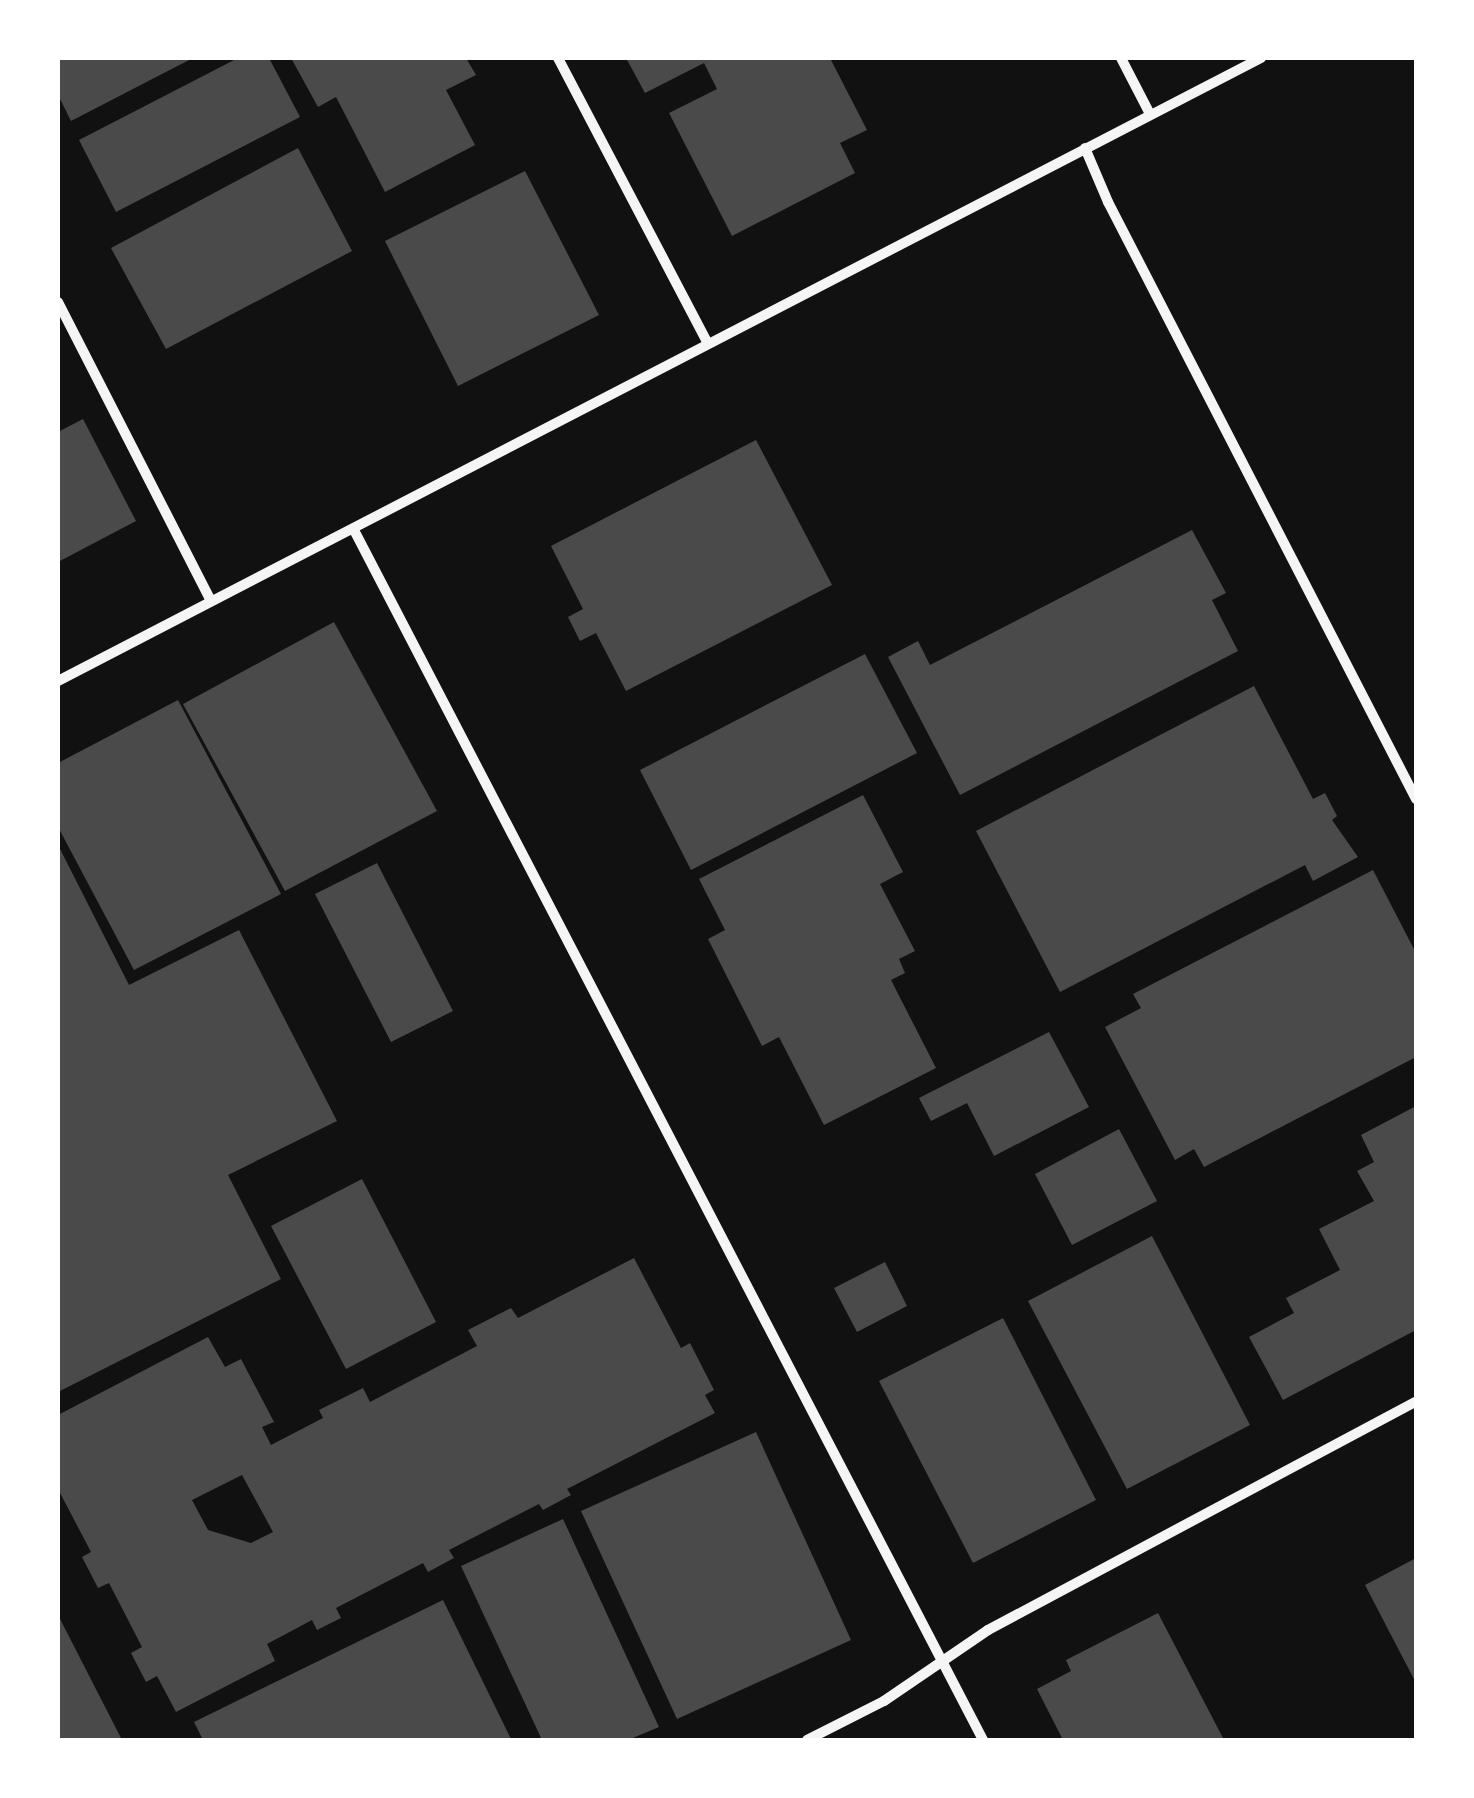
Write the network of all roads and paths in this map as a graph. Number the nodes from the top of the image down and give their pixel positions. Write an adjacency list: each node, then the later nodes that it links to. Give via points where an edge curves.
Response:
1 (558, 58): 7 (street)
2 (1120, 58): 4 (street)
3 (1261, 58): 4 (street)
4 (1150, 114): 5 (street)
5 (1085, 148): 7 (street); 11 (street)
6 (58, 302): 9 (street)
7 (707, 342): 8 (street)
8 (354, 530): 9 (street); 13 (street)
9 (210, 602): 10 (street)
10 (58, 681)
11 (1416, 799)
12 (1416, 1401): 13 (street, via 988,1630)
13 (942, 1661): 14 (street, via 884,1701); 15 (street)
14 (808, 1740)
15 (982, 1740)

